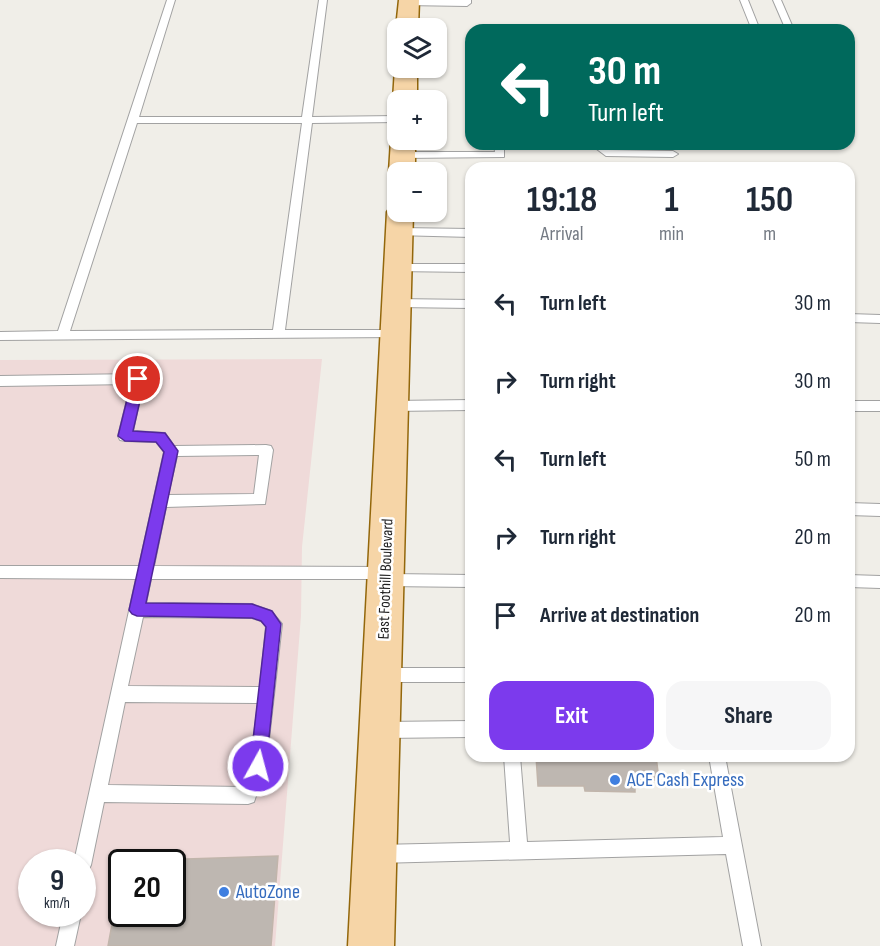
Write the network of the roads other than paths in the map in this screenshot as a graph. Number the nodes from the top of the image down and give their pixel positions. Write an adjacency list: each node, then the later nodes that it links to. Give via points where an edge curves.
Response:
1 (171, 0): 11 (lane)
2 (323, 0): 12 (lane)
3 (467, 0): 6 (lane)
4 (744, 0): 8 (lane)
5 (777, 0): 9 (lane)
6 (409, 2): 7 (main road)
7 (408, 18)
8 (754, 24)
9 (787, 24)
10 (387, 119): 12 (lane)
11 (133, 120): 12 (lane); 27 (lane)
12 (307, 120): 25 (lane)
13 (500, 150): 16 (lane, via 500,155)
14 (602, 150): 15 (lane)
15 (673, 154)
16 (402, 156)
17 (400, 222): 18 (lane); 19 (main road, East Foothill Boulevard)
18 (465, 231)
19 (398, 268): 20 (lane); 21 (main road, East Foothill Boulevard)
20 (465, 268)
21 (397, 303): 22 (lane); 26 (main road, East Foothill Boulevard)
22 (465, 304)
23 (855, 318): 24 (lane)
24 (880, 319)
25 (279, 334): 26 (lane); 27 (lane)
26 (396, 334): 31 (main road, East Foothill Boulevard)
27 (63, 335): 28 (lane)
28 (0, 336)
29 (0, 381): 34 (lane, via 138,379 125,436 160,437)
30 (465, 405): 31 (lane)
31 (392, 406): 40 (main road, East Foothill Boulevard)
32 (855, 406): 33 (lane)
33 (880, 406)
34 (171, 451): 35 (lane); 35 (lane, via 266,450 260,500)
35 (161, 501): 39 (lane)
36 (855, 509): 37 (lane)
37 (880, 510)
38 (0, 572): 39 (lane)
39 (145, 572): 40 (lane); 44 (lane)
40 (386, 576): 41 (lane); 45 (main road, East Foothill Boulevard)
41 (465, 581)
42 (855, 581): 43 (lane)
43 (880, 582)
44 (137, 610): 47 (lane); 48 (lane, via 252,611 267,616 274,624)
45 (382, 675): 46 (lane); 50 (main road, East Foothill Boulevard)
46 (465, 675)
47 (119, 694): 48 (lane); 53 (lane)
48 (267, 695): 53 (lane, via 258,766 248,796)
49 (465, 729): 50 (lane)
50 (379, 730): 57 (main road, East Foothill Boulevard)
51 (512, 762): 56 (lane)
52 (718, 762): 54 (lane)
53 (98, 793): 55 (lane)
54 (733, 845): 56 (lane); 61 (lane)
55 (86, 849)
56 (519, 850): 57 (lane)
57 (375, 854): 60 (main road, East Foothill Boulevard)
58 (69, 927): 59 (lane)
59 (65, 946)
60 (371, 946)
61 (752, 946)

